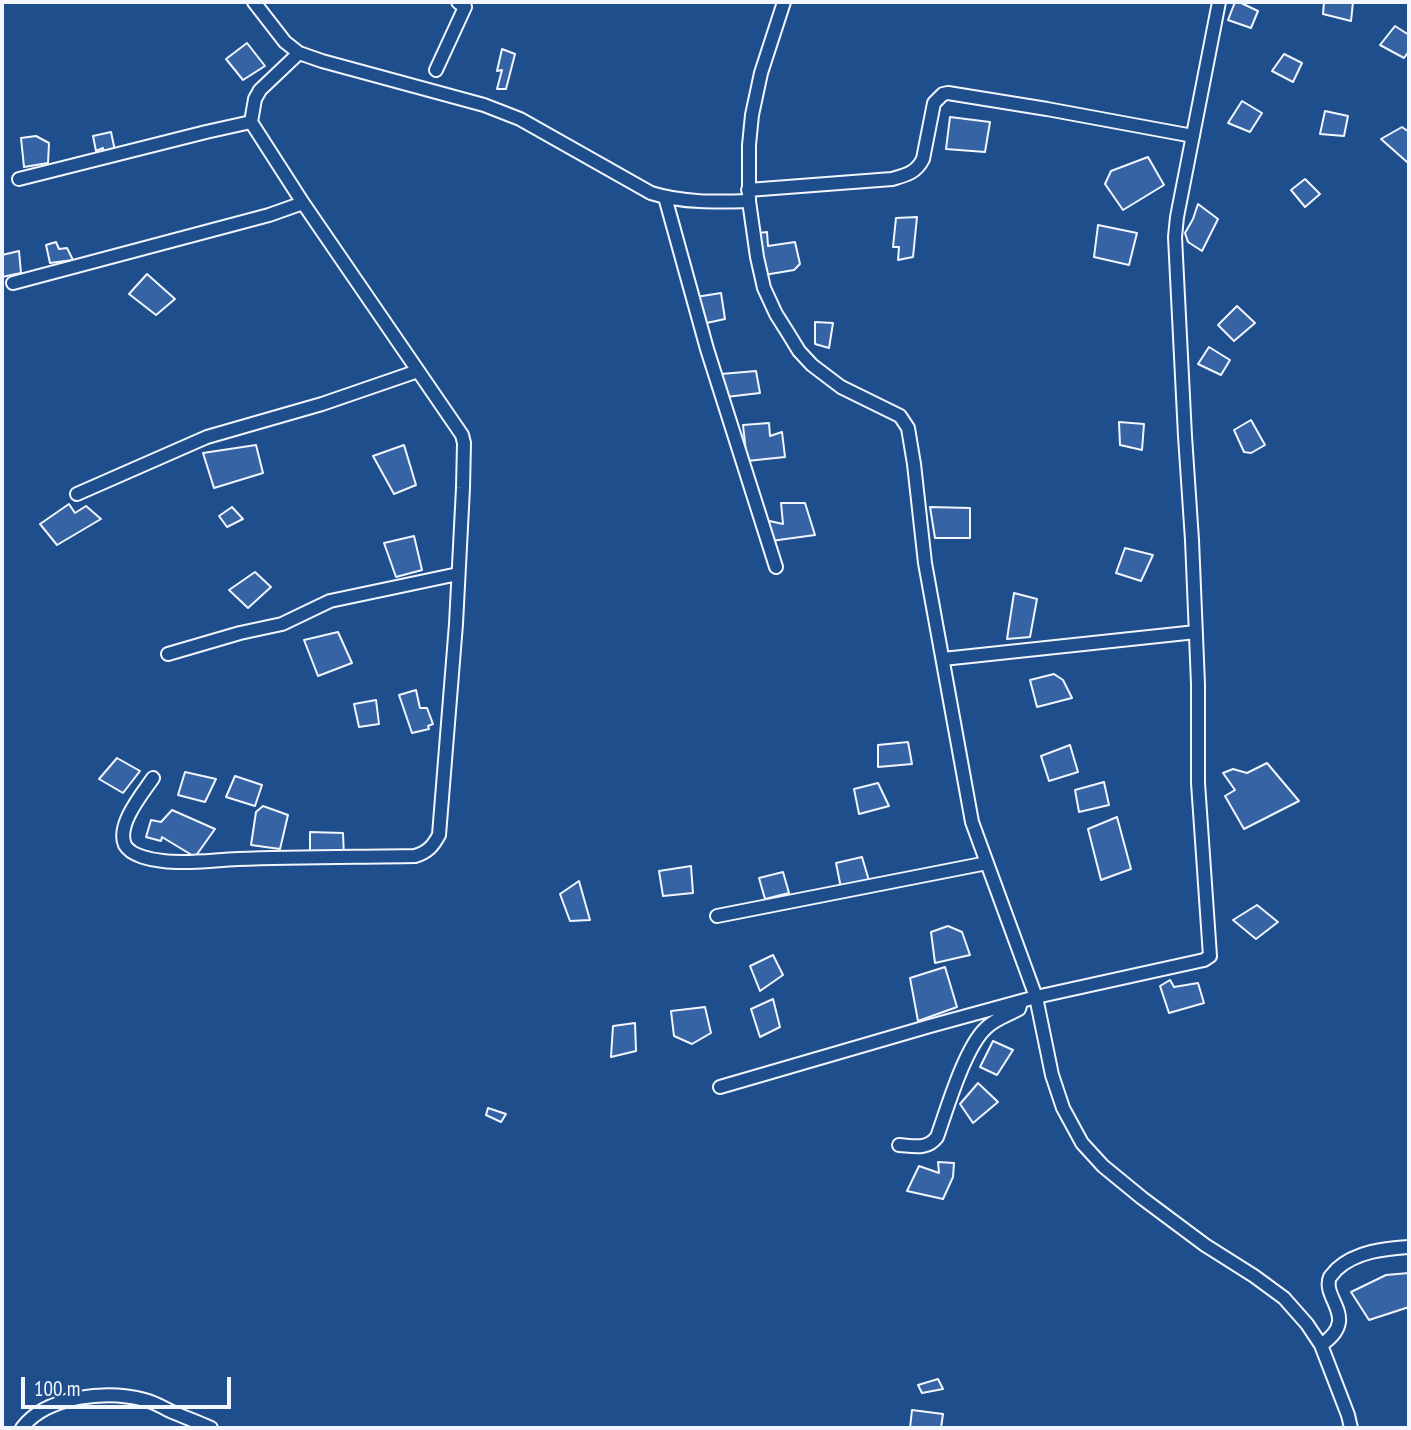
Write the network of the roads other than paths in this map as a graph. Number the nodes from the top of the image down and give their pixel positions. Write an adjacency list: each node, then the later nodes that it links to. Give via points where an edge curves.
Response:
1 (254, 2): 5 (street)
2 (784, 2): 10 (street, via 752,115)
3 (1219, 2): 8 (street)
4 (463, 3): 6 (street)
5 (299, 53): 7 (street, via 260,90); 11 (street, via 520,119 620,177)
6 (436, 70)
7 (251, 122): 9 (street); 12 (street)
8 (1193, 136): 10 (street, via 948,93 934,103 923,159 909,174); 18 (street, via 1175,237)
9 (19, 179)
10 (748, 196): 11 (street, via 687,201); 20 (street, via 764,288 799,351 841,387 900,416 908,428)
11 (665, 197): 16 (street)
12 (303, 203): 13 (street); 14 (street)
13 (13, 283)
14 (418, 371): 15 (street, via 207,437); 17 (street, via 463,435)
15 (77, 494)
16 (776, 567)
17 (458, 574): 19 (street, via 330,601 282,624); 21 (street, via 439,835 425,853 184,862 145,857 125,844 124,825)
18 (1196, 632): 20 (street); 24 (street, via 1198,783 1210,956)
19 (168, 654)
20 (943, 659): 22 (street, via 969,810)
21 (153, 778)
22 (987, 863): 23 (street); 24 (street)
23 (717, 916)
24 (1036, 997): 25 (street); 29 (street, via 1052,1075 1082,1143 1142,1198 1284,1298)
25 (1021, 1001): 26 (street); 27 (street, via 1019,1009 995,1020 980,1034 933,1143)
26 (720, 1087)
27 (899, 1145)
28 (1409, 1247): 29 (street, via 1367,1252 1335,1271 1329,1287 1339,1319 1336,1331)
29 (1321, 1345): 32 (street)
30 (22, 1428): 31 (street, via 53,1404 107,1395 148,1401)
31 (211, 1428)
32 (1351, 1428)

